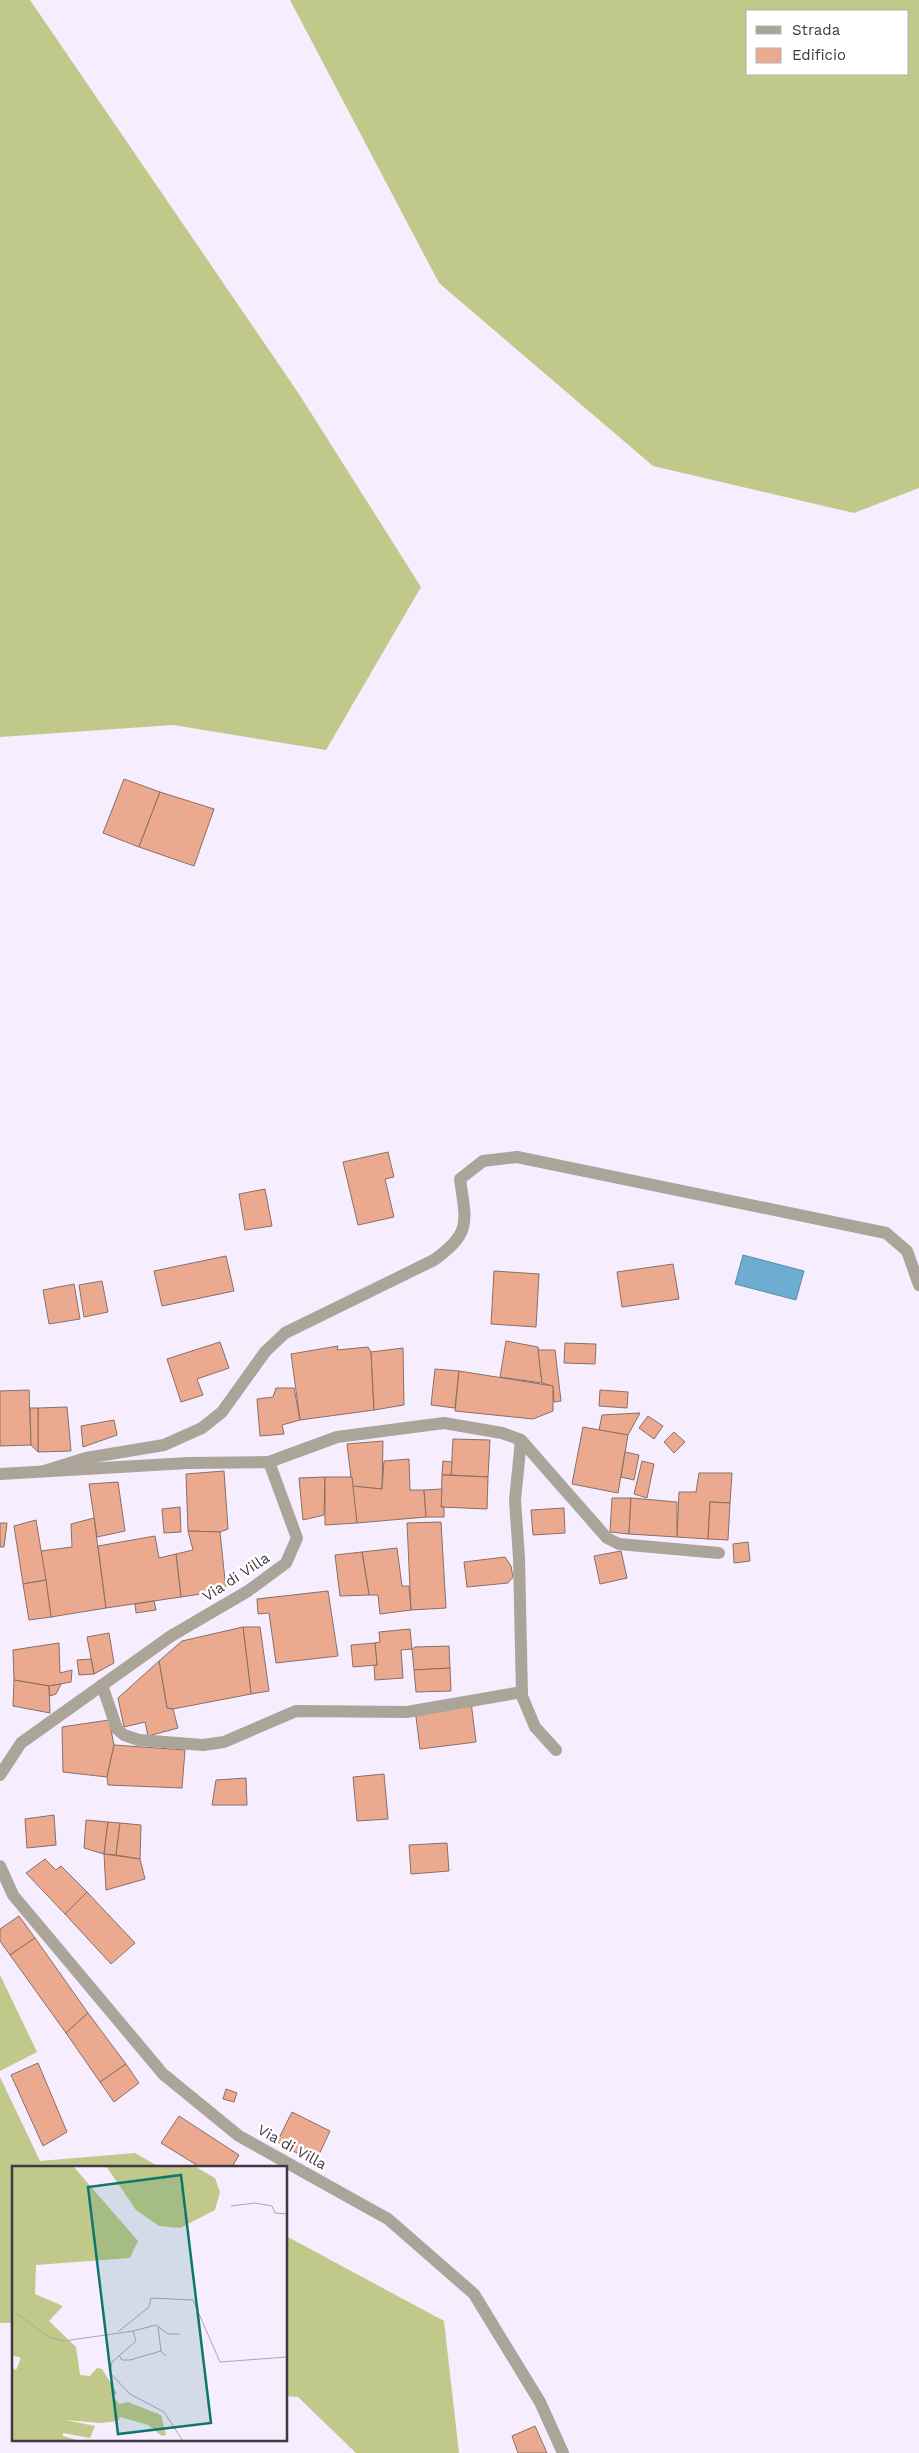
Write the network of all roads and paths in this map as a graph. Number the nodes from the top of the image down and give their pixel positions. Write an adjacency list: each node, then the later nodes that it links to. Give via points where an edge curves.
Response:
1 (919, 1285): 4 (street, via 907,1251 886,1233 517,1157 483,1161 460,1179 464,1208 462,1234 452,1248 434,1260 285,1333 265,1352 222,1412 202,1428 164,1445 86,1458)
2 (521, 1440): 3 (street, via 502,1433 444,1423 338,1437); 6 (street, via 607,1538 619,1544); 8 (street, via 515,1500)
3 (270, 1462): 4 (street); 7 (street, Via di Villa, via 297,1538 286,1563 248,1591 171,1636)
4 (44, 1471): 5 (street)
5 (0, 1474)
6 (719, 1553)
7 (102, 1685): 8 (street, via 117,1729 124,1735 139,1740 203,1745 224,1742 296,1711 407,1712); 10 (street, Via di Villa, via 21,1743)
8 (522, 1692): 9 (street, via 535,1727)
9 (556, 1750)
10 (0, 1775)
11 (0, 1866): 12 (street, Via di Villa, via 13,1895 163,2074 239,2136 388,2219 474,2294 540,2402)
12 (563, 2453)

